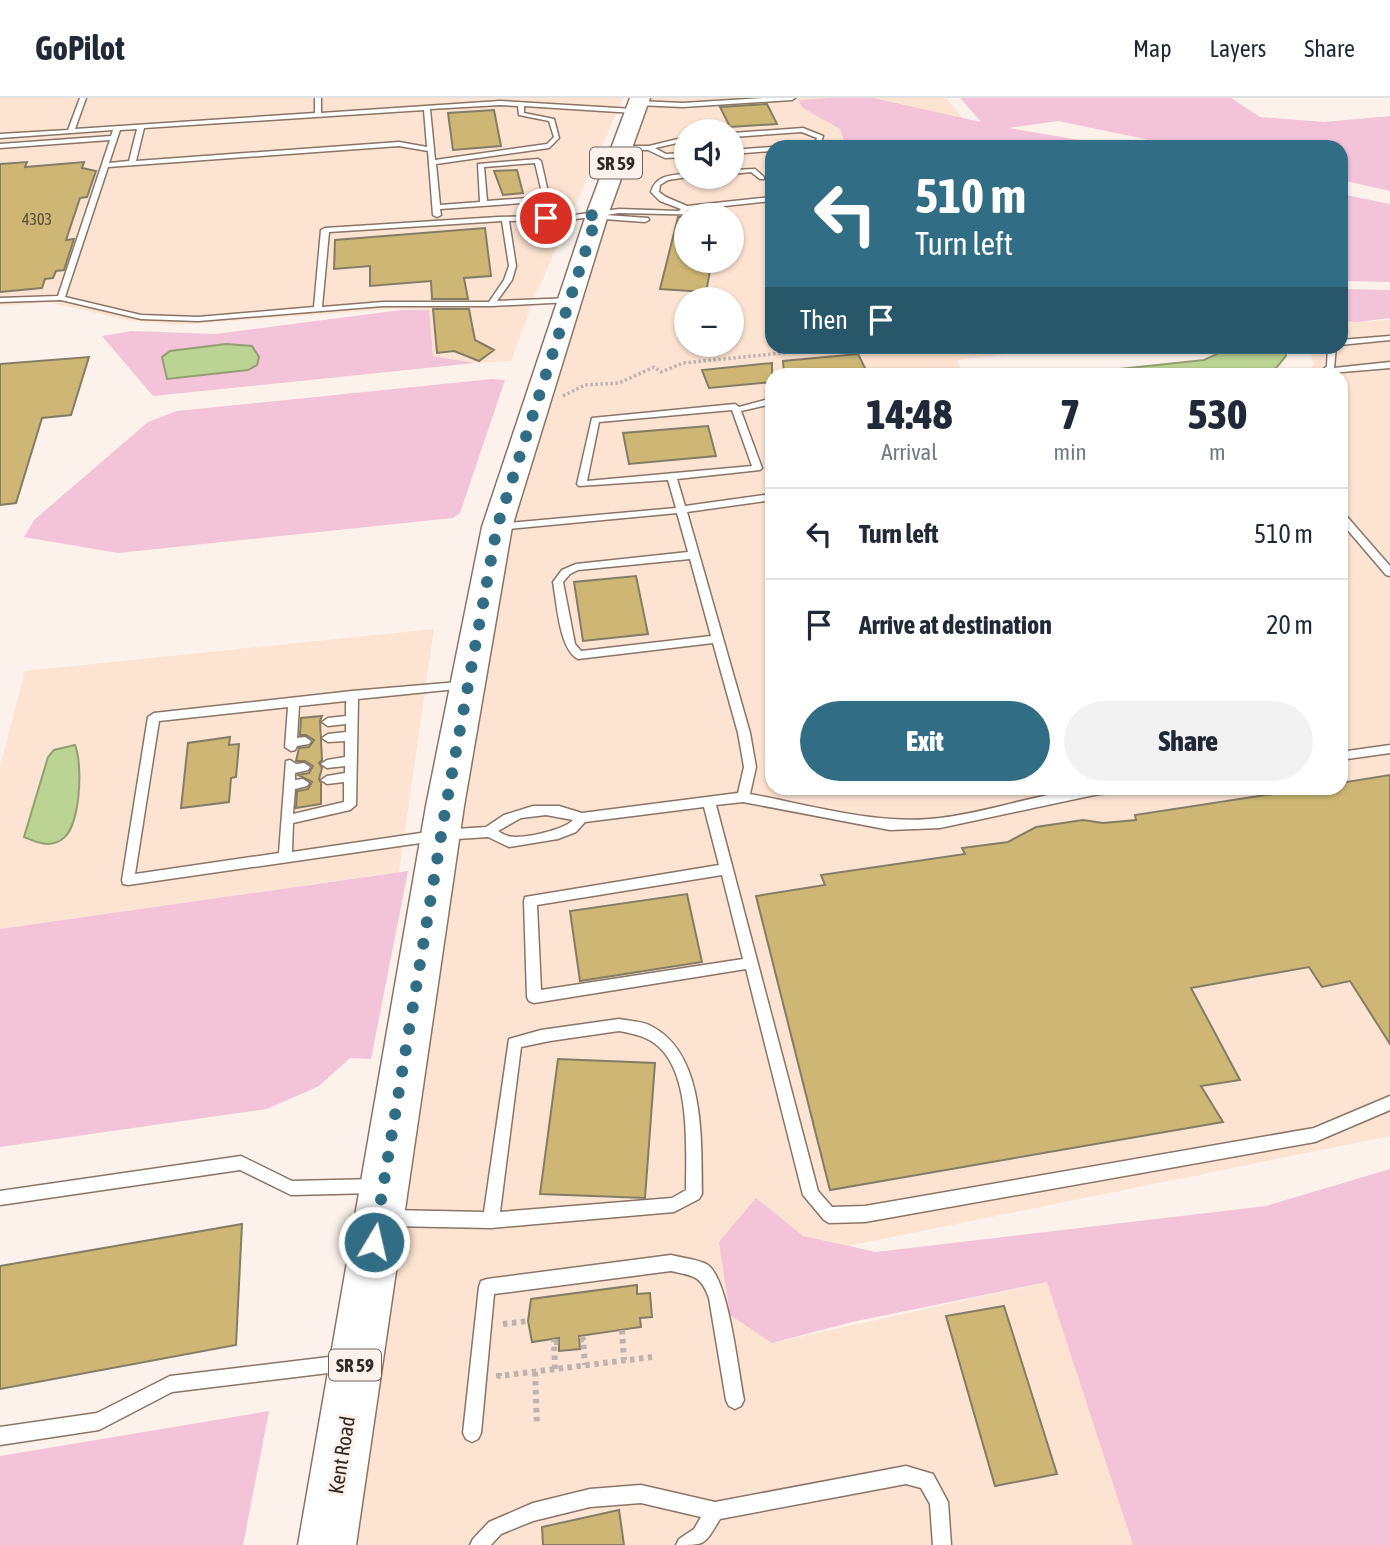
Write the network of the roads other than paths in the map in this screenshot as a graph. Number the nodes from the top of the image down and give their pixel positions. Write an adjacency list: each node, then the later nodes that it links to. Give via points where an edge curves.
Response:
1 (83, 98): 15 (lane)
2 (318, 98): 12 (lane)
3 (435, 98): 10 (lane)
4 (530, 98): 9 (lane)
5 (792, 98): 6 (lane)
6 (690, 101): 8 (lane)
7 (520, 104): 9 (lane); 10 (lane); 28 (lane, via 521,114 552,120 558,137 549,146)
8 (637, 104): 9 (lane); 22 (main road, Kent Road / SR 59)
9 (539, 105)
10 (436, 106): 11 (lane)
11 (427, 107): 12 (lane); 24 (lane)
12 (318, 113): 13 (lane)
13 (141, 126): 14 (lane); 29 (lane)
14 (117, 128): 15 (lane); 18 (lane)
15 (71, 131): 17 (lane)
16 (744, 134): 19 (lane, via 803,130)
17 (0, 136)
18 (113, 138): 21 (lane); 30 (lane)
19 (820, 140)
20 (674, 142): 23 (lane)
21 (0, 146)
22 (621, 148): 23 (lane); 40 (main road, Kent Road / SR 59)
23 (649, 149): 27 (lane)
24 (431, 150): 28 (lane); 29 (lane, via 399,144)
25 (765, 150): 26 (lane)
26 (744, 151)
27 (674, 156)
28 (432, 162): 38 (lane)
29 (132, 163): 30 (lane)
30 (105, 165): 43 (lane)
31 (744, 171): 33 (lane, via 752,170)
32 (674, 177): 37 (lane, via 657,184 655,192)
33 (762, 178)
34 (765, 200): 36 (lane)
35 (484, 203): 35 (lane, via 547,199 538,161 480,165); 38 (lane)
36 (744, 203)
37 (674, 206)
38 (436, 207): 42 (lane)
39 (674, 214): 40 (lane, via 616,220)
40 (597, 215): 41 (lane); 45 (main road, Kent Road / SR 59)
41 (505, 219): 42 (lane); 46 (lane, via 514,264)
42 (437, 223): 47 (lane, via 325,230)
43 (61, 298): 44 (lane); 47 (lane, via 169,319)
44 (0, 300)
45 (570, 300): 46 (lane); 60 (main road, Kent Road / SR 59)
46 (492, 304): 47 (lane, via 383,303)
47 (318, 310)
48 (1390, 338): 49 (lane)
49 (1348, 342)
50 (1390, 365): 51 (lane)
51 (1348, 370)
52 (765, 403): 53 (lane)
53 (736, 410): 55 (lane); 56 (lane, via 595,420 582,484)
54 (765, 467): 55 (lane)
55 (757, 468): 56 (lane)
56 (672, 477): 58 (lane)
57 (765, 498): 58 (lane)
58 (681, 510): 60 (lane); 61 (lane)
59 (1348, 523): 62 (lane)
60 (497, 527): 64 (main road, Kent Road / SR 59)
61 (694, 555): 63 (lane); 63 (lane, via 576,567 566,572 558,582 570,645 578,655)
62 (1390, 573)
63 (717, 639): 84 (lane, via 750,767)
64 (468, 684): 65 (lane); 89 (main road, Kent Road / SR 59)
65 (352, 695): 66 (lane); 67 (lane)
66 (293, 701): 70 (lane); 90 (lane, via 154,718 128,880)
67 (352, 719): 68 (lane); 71 (lane)
68 (328, 722)
69 (305, 725): 70 (lane)
70 (292, 726): 73 (lane, via 291,745)
71 (351, 736): 72 (lane); 76 (lane)
72 (328, 738)
73 (305, 741)
74 (1390, 749): 75 (lane)
75 (1348, 755)
76 (351, 761): 77 (lane); 79 (lane)
77 (327, 764)
78 (304, 767): 82 (lane, via 290,766)
79 (350, 777): 80 (lane); 87 (lane, via 350,805)
80 (327, 780)
81 (303, 783): 82 (lane)
82 (289, 785): 87 (lane)
83 (1075, 795): 84 (lane, via 940,823 890,825)
84 (743, 797): 85 (lane)
85 (709, 801): 86 (lane); 91 (lane)
86 (581, 818): 88 (lane, via 552,811 508,817); 88 (lane, via 572,829 554,836 509,842)
87 (287, 820): 90 (lane)
88 (489, 832): 89 (lane)
89 (441, 835): 90 (lane); 95 (main road, Kent Road / SR 59)
90 (285, 858)
91 (726, 869): 92 (lane); 92 (lane, via 530,901 534,997)
92 (751, 963): 93 (lane, via 811,1195 829,1214 865,1214 1315,1135)
93 (1390, 1103)
94 (0, 1198): 95 (lane, via 241,1163 291,1188)
95 (381, 1202): 96 (lane); 97 (main road, Kent Road / SR 59)
96 (491, 1220): 96 (lane, via 674,1205 694,1194 691,1108 681,1063 657,1035 620,1025 513,1043)
97 (356, 1362): 100 (lane, via 170,1384 99,1421); 102 (main road, Kent Road / SR 59)
98 (735, 1400): 99 (lane, via 710,1280 701,1270 671,1263 487,1287)
99 (472, 1433)
100 (0, 1436)
101 (715, 1511): 103 (lane, via 641,1494 590,1498 533,1512 495,1528); 104 (lane, via 700,1535); 105 (lane, via 906,1475 927,1480 939,1502)
102 (327, 1545)
103 (479, 1545)
104 (685, 1545)
105 (942, 1545)

